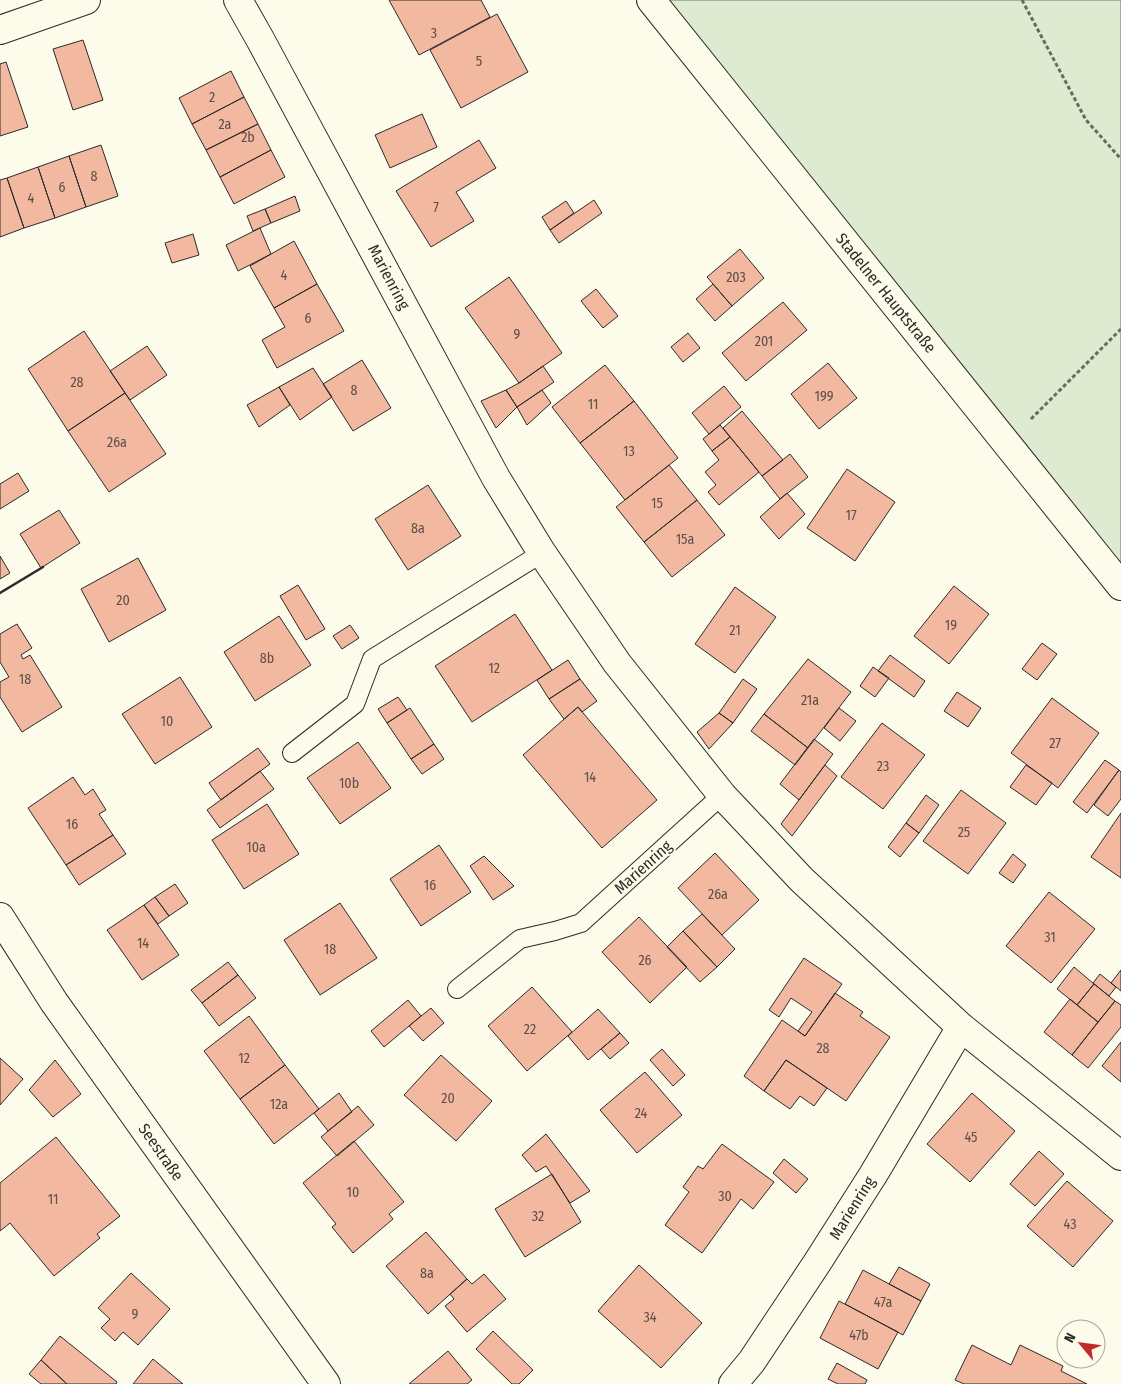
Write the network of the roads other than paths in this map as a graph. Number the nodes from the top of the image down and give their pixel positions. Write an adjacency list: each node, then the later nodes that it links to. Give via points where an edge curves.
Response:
1 (86, 0): 4 (street)
2 (238, 0): 5 (street, Marienring, via 496,478)
3 (651, 0): 6 (street, Stadelner Hauptstraße)
4 (0, 30)
5 (542, 553): 7 (lane, via 372,659 355,704); 8 (street, Marienring, via 617,663)
6 (1121, 586)
7 (292, 753)
8 (722, 795): 10 (lane, Marienring, via 581,923 520,939); 11 (street, Marienring, via 802,880)
9 (0, 917): 13 (street, Seestraße, via 54,1002)
10 (457, 989)
11 (961, 1027): 12 (street, Marienring); 14 (street, Marienring, via 817,1263)
12 (1121, 1156)
13 (326, 1384)
14 (733, 1384)

